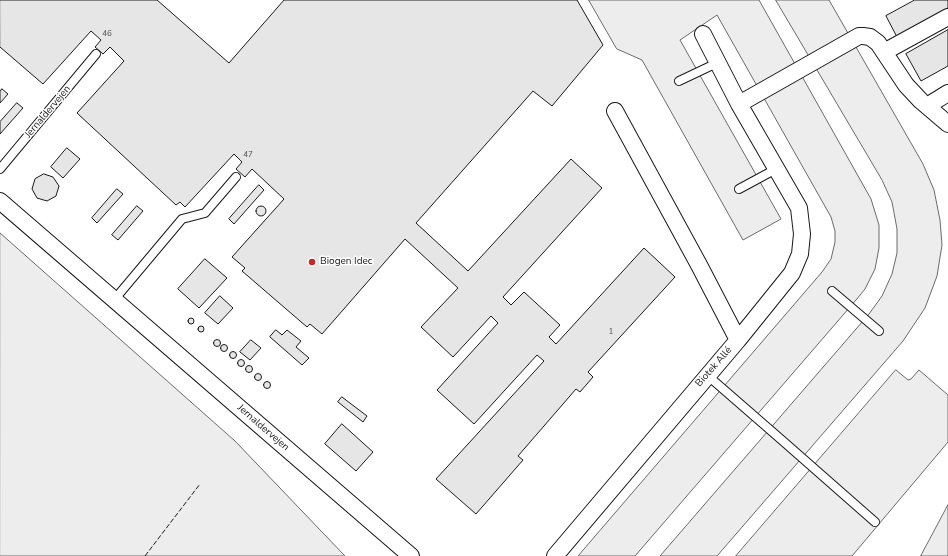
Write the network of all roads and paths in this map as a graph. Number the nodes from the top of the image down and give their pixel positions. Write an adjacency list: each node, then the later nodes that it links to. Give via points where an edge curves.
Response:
1 (948, 17): 3 (street)
2 (703, 34): 5 (street)
3 (884, 52): 8 (street, via 870,37 859,36); 9 (street, via 906,85)
4 (96, 54): 12 (lane, Jernaldervejen)
5 (717, 63): 6 (lane); 8 (street)
6 (679, 81)
7 (948, 93): 9 (street)
8 (739, 104): 13 (street)
9 (927, 106): 11 (street)
10 (615, 111): 20 (street, Biotek Allé)
11 (948, 124)
12 (0, 169)
13 (776, 169): 15 (lane); 20 (street, via 799,208 802,234 800,254 792,273)
14 (236, 177): 18 (lane, via 205,213 182,219)
15 (739, 190)
16 (0, 201): 18 (street, Jernaldervejen)
17 (832, 290): 19 (lane)
18 (114, 300): 23 (street, Jernaldervejen)
19 (879, 331)
20 (738, 340): 21 (street, Biotek Allé)
21 (707, 375): 22 (lane); 24 (street, Biotek Allé)
22 (875, 522)
23 (411, 556)
24 (556, 556)

